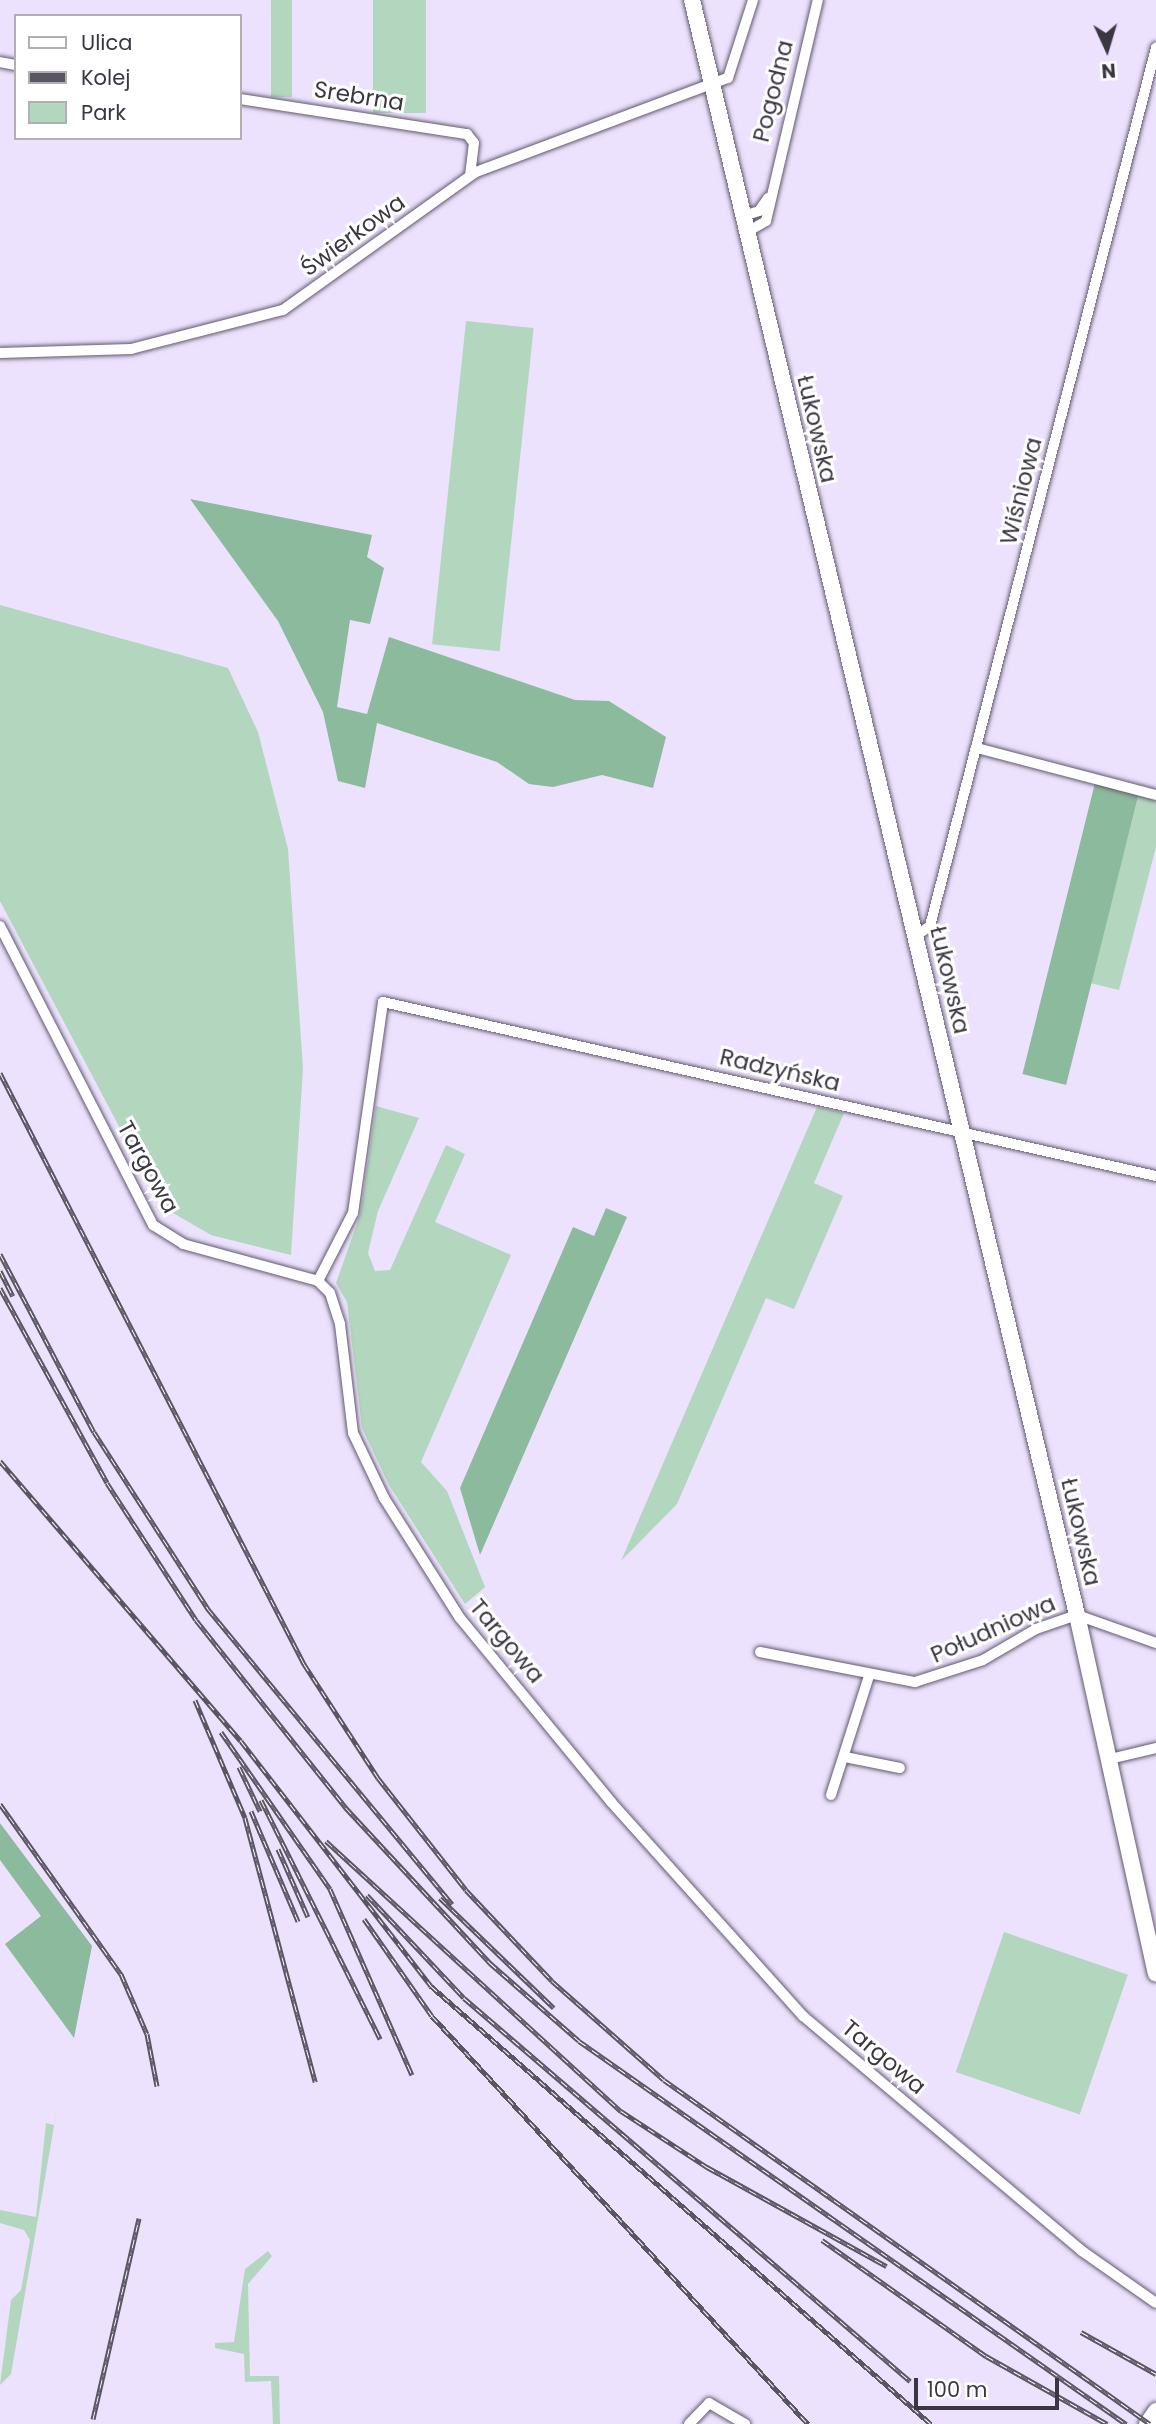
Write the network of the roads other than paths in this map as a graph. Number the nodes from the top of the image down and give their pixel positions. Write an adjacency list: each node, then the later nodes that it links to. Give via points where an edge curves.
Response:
1 (692, 0): 5 (main road, Łukowska)
2 (752, 0): 5 (street, via 735,68)
3 (818, 0): 8 (street, Pogodna)
4 (1156, 48): 11 (street, Wiśniowa)
5 (712, 84): 7 (street, Świerkowa); 9 (main road, Łukowska)
6 (242, 99): 7 (street, Srebrna, via 471,138)
7 (470, 176): 10 (street, Świerkowa, via 273,314 131,349)
8 (771, 192): 9 (street); 9 (street, Pogodna, via 764,224)
9 (745, 224): 14 (main road, Łukowska)
10 (0, 353)
11 (976, 748): 12 (street); 14 (street, Wiśniowa, via 930,926)
12 (1156, 795)
13 (0, 926): 17 (street, Targowa, via 153,1225 183,1244)
14 (916, 936): 15 (main road, Łukowska)
15 (961, 1133): 16 (street, Radzyńska); 17 (street, Radzyńska, via 383,1002 350,1225); 18 (main road, Łukowska)
16 (1156, 1176)
17 (318, 1281): 28 (street, Targowa, via 340,1324 350,1421 362,1457 475,1637 620,1812 803,2016 1082,2251)
18 (1077, 1615): 19 (street, Południowa); 21 (street, Południowa, via 934,1678); 24 (main road, Łukowska)
19 (1156, 1643)
20 (760, 1652): 21 (street, Południowa)
21 (869, 1676): 23 (street)
22 (1156, 1748): 24 (street)
23 (845, 1757): 25 (street); 26 (street)
24 (1110, 1759): 27 (main road, Łukowska)
25 (900, 1768)
26 (831, 1795)
27 (1156, 1973)
28 (1156, 2303)
29 (1156, 2411): 32 (main road)
30 (689, 2424): 31 (street, via 704,2405 726,2409)
31 (744, 2424)
32 (1147, 2424)

